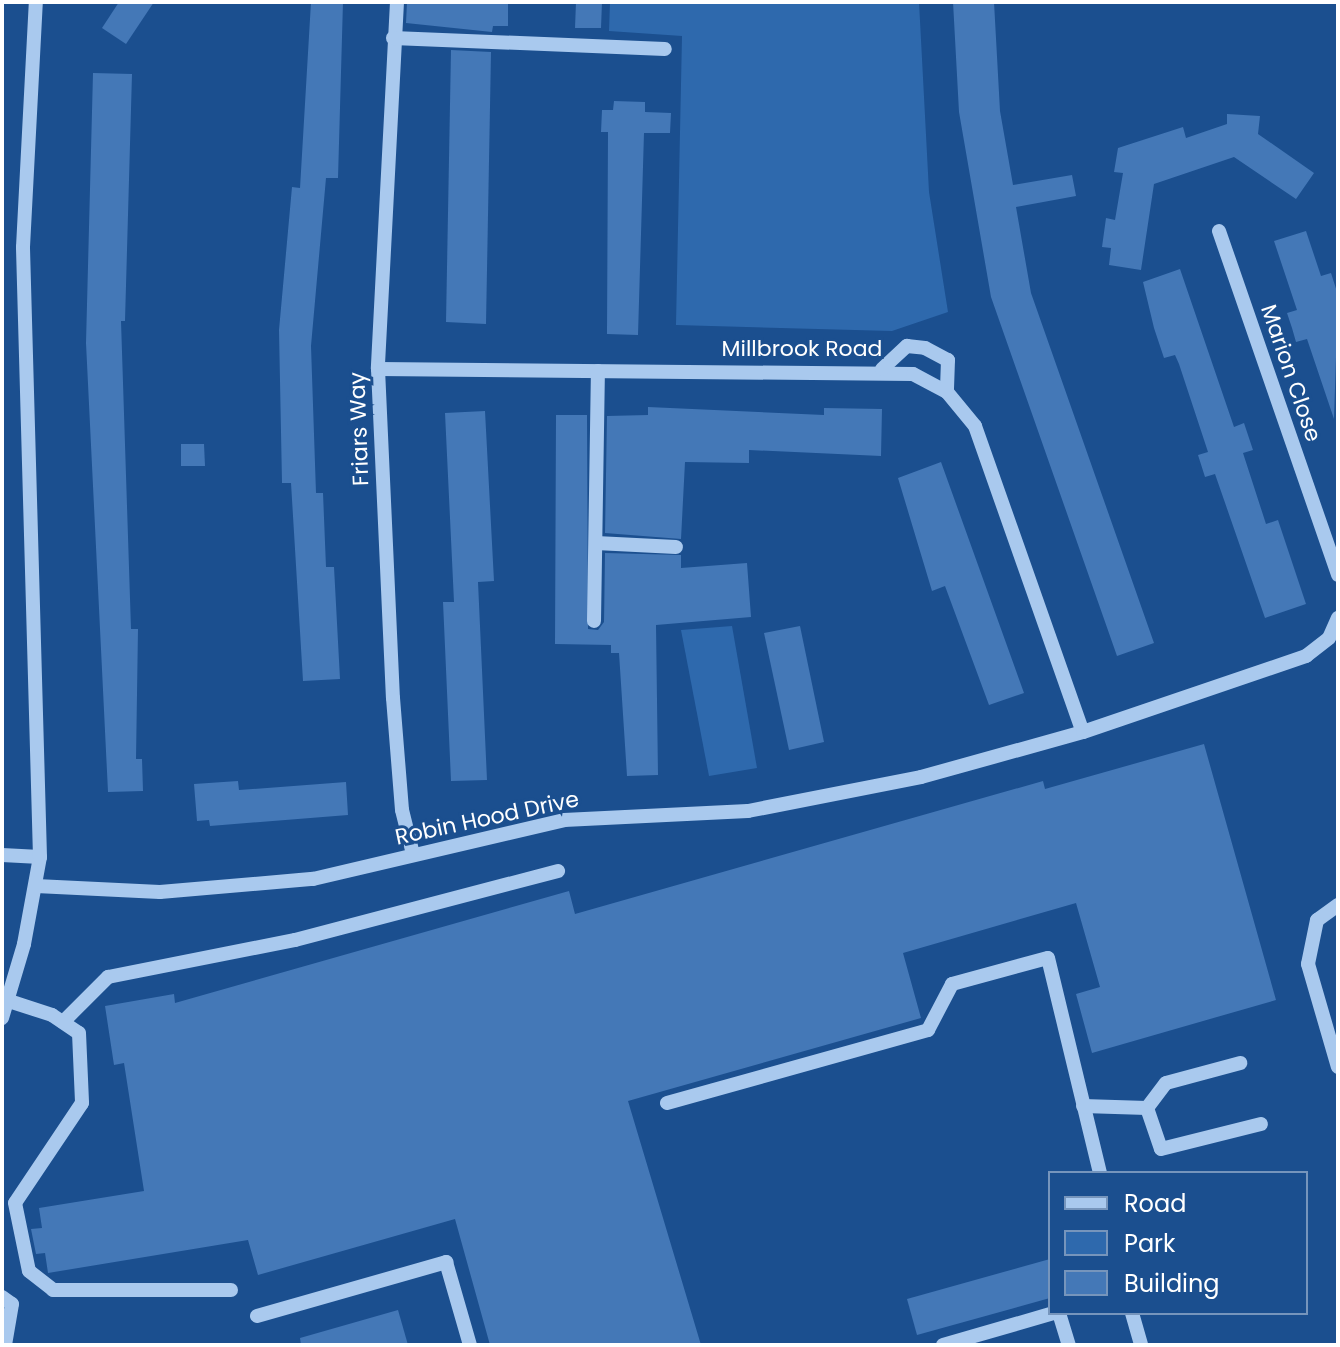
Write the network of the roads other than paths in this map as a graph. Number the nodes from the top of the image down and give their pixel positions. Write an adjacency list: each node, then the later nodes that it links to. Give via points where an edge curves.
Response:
1 (36, 2): 18 (street, via 23,247)
2 (397, 2): 3 (street, Friars Way)
3 (393, 38): 4 (street); 6 (street, Friars Way)
4 (665, 49)
5 (1219, 231): 12 (street, Marion Close)
6 (378, 369): 8 (street, Millbrook Road); 16 (street, Friars Way, via 394,712 402,810)
7 (882, 369): 8 (street, Millbrook Road); 9 (street, Millbrook Road, via 913,374); 9 (street, via 907,346 925,348 948,360)
8 (598, 371): 10 (street)
9 (947, 392): 15 (street, Millbrook Road, via 975,426)
10 (596, 543): 11 (street); 14 (street)
11 (676, 547)
12 (1338, 575)
13 (1338, 618): 15 (street, via 1329,638 1306,656)
14 (594, 621)
15 (1083, 732): 16 (street, Robin Hood Drive, via 921,777 748,811 564,820)
16 (413, 854): 20 (street, Robin Hood Drive, via 297,881 160,892)
17 (2, 855): 18 (street)
18 (40, 857): 20 (street)
19 (558, 871): 24 (street, via 295,940 108,977)
20 (36, 886): 22 (street)
21 (1338, 905): 26 (street, via 1317,920 1308,964)
22 (9, 1001): 23 (street); 24 (street)
23 (2, 1018)
24 (63, 1022): 32 (street, via 79,1033 82,1103 15,1203 29,1271 53,1290)
25 (1240, 1063): 29 (street, via 1166,1083)
26 (1338, 1067)
27 (667, 1103): 28 (street, via 928,1030 952,984 1048,958)
28 (1083, 1106): 29 (street); 31 (street)
29 (1147, 1108): 30 (street, via 1161,1149)
30 (1261, 1124)
31 (1099, 1171)
32 (231, 1290)
33 (2, 1297): 38 (street, via 12,1304)
34 (1049, 1315): 40 (street)
35 (1057, 1315): 41 (street)
36 (1133, 1315): 42 (street)
37 (257, 1316): 39 (street, via 446,1262)
38 (5, 1345)
39 (470, 1345)
40 (943, 1345)
41 (1069, 1345)
42 (1141, 1345)

